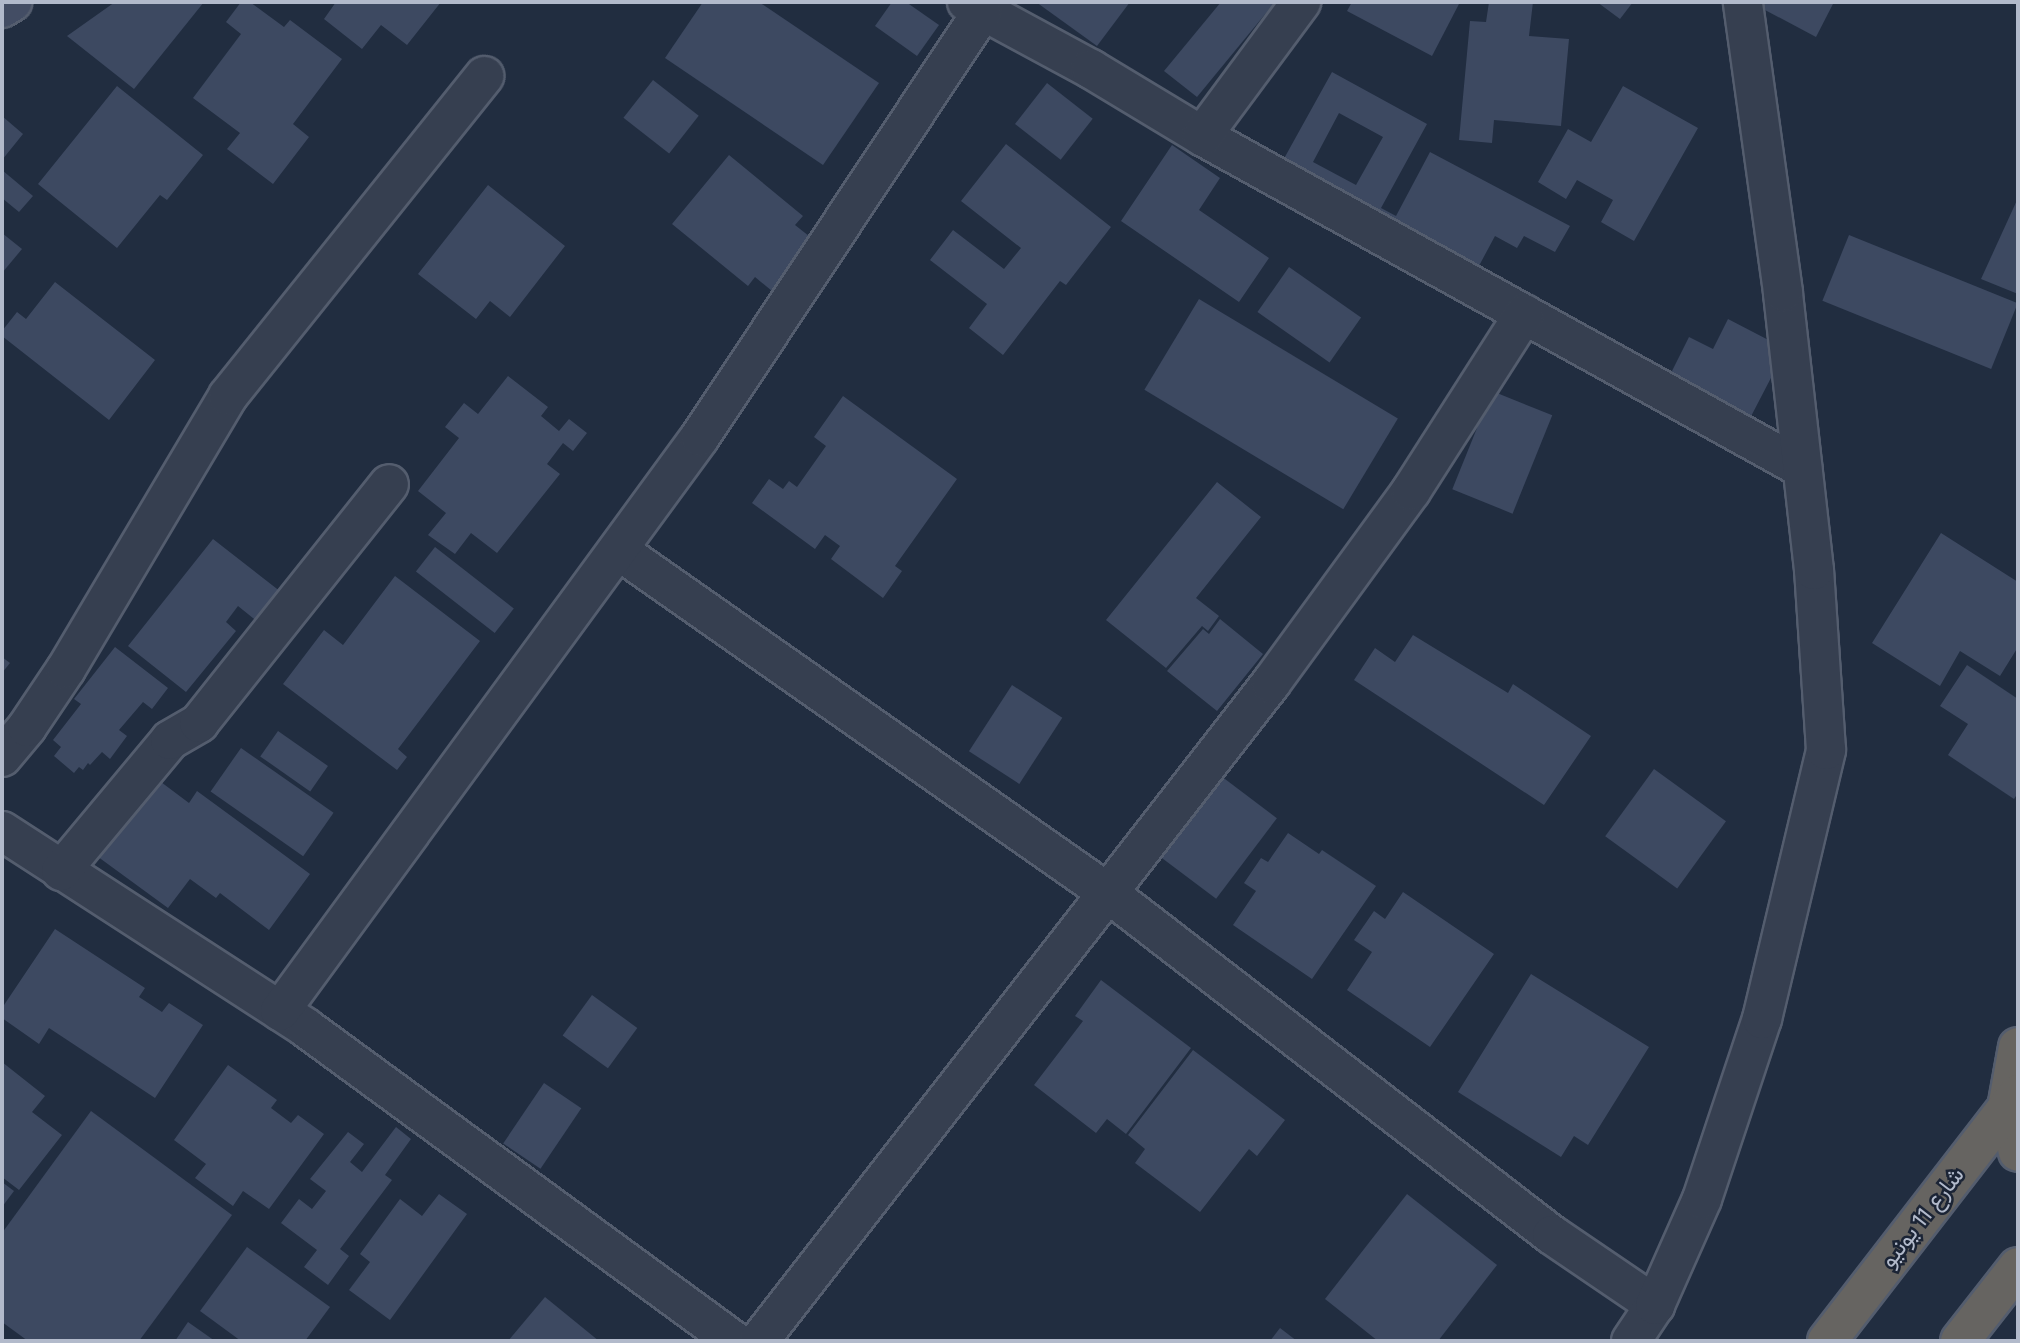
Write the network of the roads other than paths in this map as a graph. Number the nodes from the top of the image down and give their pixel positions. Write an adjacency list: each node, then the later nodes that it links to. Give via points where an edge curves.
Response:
1 (12, 2): 5 (main road)
2 (1301, 2): 7 (street)
3 (1743, 2): 9 (street)
4 (974, 7): 7 (street, via 1091,69); 11 (street, via 701,437)
5 (2, 8)
6 (484, 76): 12 (street, via 229,396 66,669)
7 (1202, 136): 8 (street)
8 (1524, 314): 9 (street); 15 (street, via 1411,491 1271,683)
9 (1802, 468): 21 (street, via 1826,750 1762,1019 1702,1199)
10 (389, 484): 14 (street, via 200,723 170,740)
11 (618, 550): 15 (street); 16 (street)
12 (2, 757)
13 (2, 831): 14 (street)
14 (61, 871): 16 (street)
15 (1108, 893): 21 (street, via 1552,1235); 23 (street)
16 (280, 1011): 22 (street)
17 (2018, 1047): 18 (highway)
18 (2012, 1101): 19 (highway); 25 (highway, شارع 11 يونيو)
19 (2018, 1152)
20 (2018, 1267): 26 (highway)
21 (1655, 1305): 24 (street)
22 (734, 1341)
23 (759, 1341)
24 (1631, 1341)
25 (1827, 1341)
26 (1960, 1341)

